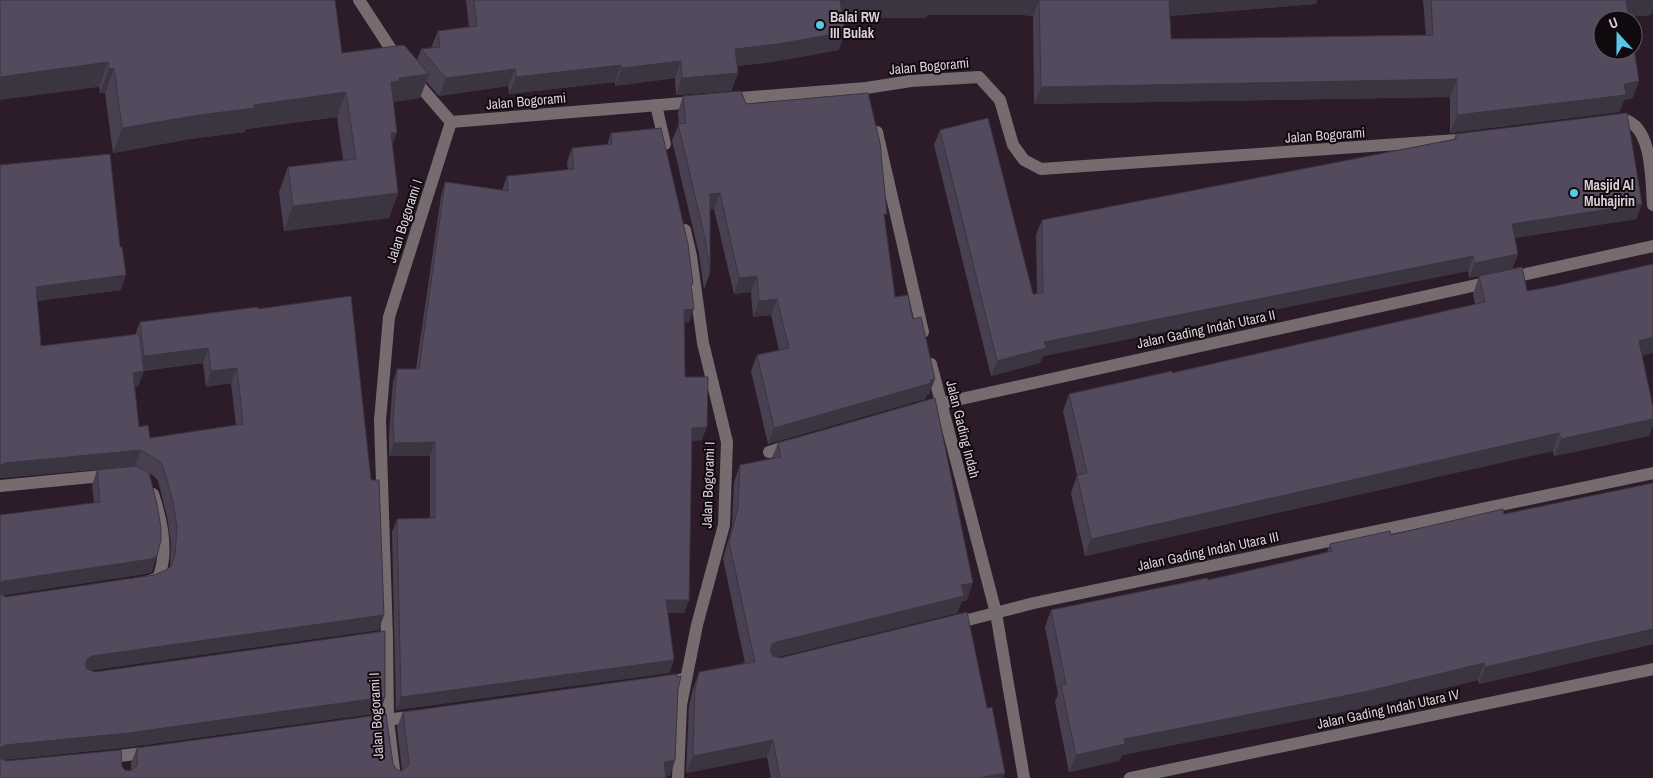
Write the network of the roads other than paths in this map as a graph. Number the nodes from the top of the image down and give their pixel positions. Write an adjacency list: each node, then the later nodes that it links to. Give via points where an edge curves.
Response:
1 (359, 0): 3 (street, via 394,55)
2 (656, 105): 3 (street, Jalan Bogorami); 6 (street, Jalan Bogorami, via 868,92 910,80 979,76 1000,100 1013,145 1024,160 1041,170); 7 (street)
3 (451, 122): 26 (street, Jalan Bogorami I, via 390,317 380,420 383,637)
4 (875, 122): 11 (street, Jalan Gading Indah)
5 (1605, 122): 8 (street, via 1624,120 1638,126 1647,144)
6 (1472, 138)
7 (667, 152)
8 (1653, 205)
9 (682, 218): 23 (street, Jalan Bogorami I, via 691,256 703,343 726,442 724,525)
10 (1653, 246): 11 (street, Jalan Gading Indah Utara II)
11 (940, 403): 12 (street, Jalan Gading Indah Utara II); 20 (street, Jalan Gading Indah)
12 (911, 411)
13 (807, 441): 14 (street)
14 (769, 452)
15 (1653, 473): 20 (street, Jalan Gading Indah Utara III)
16 (123, 474): 18 (street)
17 (150, 483): 19 (street, via 162,523 162,568 158,578)
18 (0, 486)
19 (137, 583)
20 (996, 613): 21 (street, Jalan Gading Indah Utara III); 34 (street, Jalan Gading Indah)
21 (940, 627)
22 (1653, 669): 35 (street, Jalan Gading Indah Utara IV)
23 (686, 679): 24 (street); 33 (street, Jalan Bogorami I, via 681,705)
24 (648, 684)
25 (427, 714): 26 (street)
26 (388, 720): 27 (street); 32 (street, Jalan Bogorami I)
27 (359, 724)
28 (162, 751): 29 (street)
29 (123, 756): 30 (street); 31 (street)
30 (94, 759)
31 (124, 771)
32 (395, 778)
33 (678, 778)
34 (1024, 778)
35 (1130, 778)

